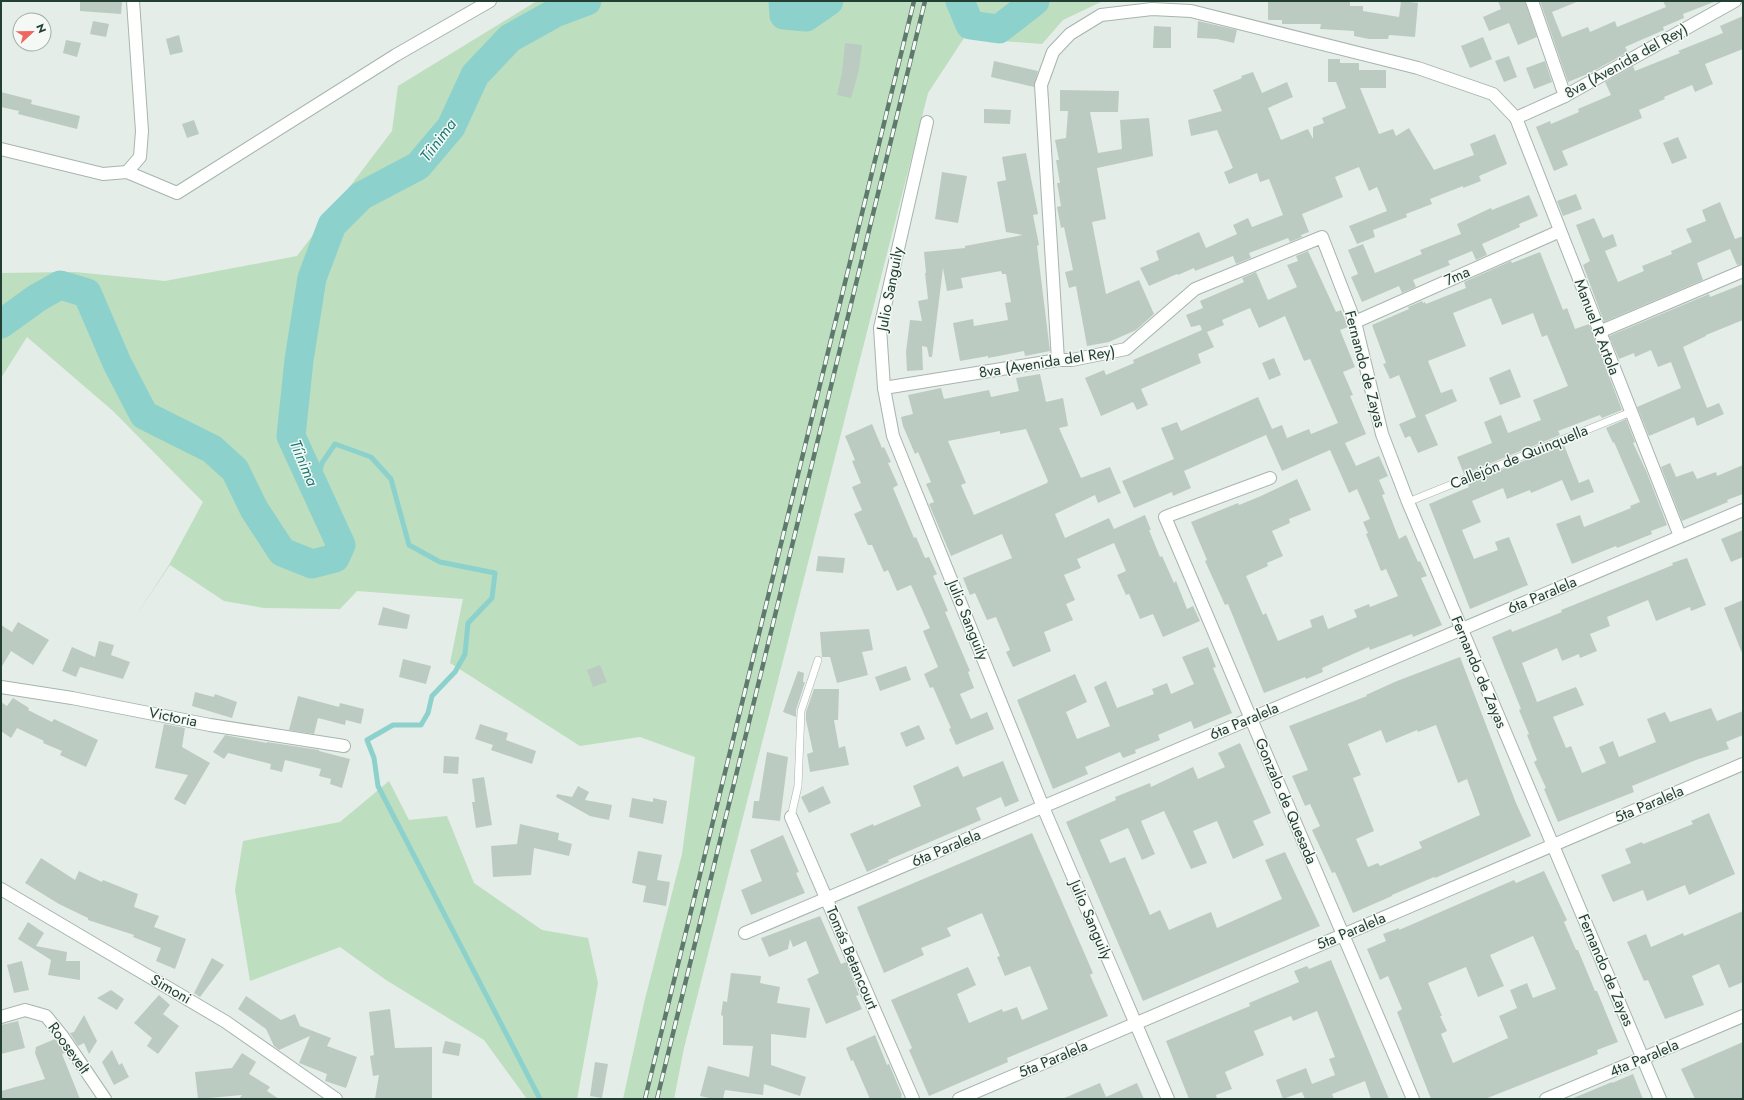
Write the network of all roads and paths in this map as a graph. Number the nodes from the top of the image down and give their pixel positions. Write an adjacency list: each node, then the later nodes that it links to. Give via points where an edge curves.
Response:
1 (133, 1): 9 (street, via 142,131 140,157)
2 (490, 1): 9 (street, via 396,55 177,193)
3 (1532, 1): 5 (street)
4 (1735, 1): 5 (street, 8va (Avenida del Rey))
5 (1565, 96): 6 (street, 8va (Avenida del Rey))
6 (1516, 118): 10 (street, Manuel R Artola); 15 (street, via 1493,94 1418,68 1191,11 1152,9 1101,15 1070,34 1053,52 1041,85)
7 (927, 122): 16 (street, Julio Sanguily, via 880,328)
8 (1, 149): 9 (street, via 103,174)
9 (127, 172)
10 (1560, 231): 13 (street, 7ma); 14 (street, Manuel R Artola)
11 (1322, 237): 13 (street, Fernando de Zayas); 15 (street, 8va (Avenida del Rey), via 1195,289 1126,349 1072,360)
12 (1743, 271): 14 (street)
13 (1355, 322): 19 (street, Fernando de Zayas, via 1382,434)
14 (1599, 332): 17 (street, Manuel R Artola)
15 (1058, 360): 16 (street, 8va (Avenida del Rey))
16 (884, 388): 28 (street, Julio Sanguily, via 893,436)
17 (1631, 412): 19 (lane, Callejón de Quinquella); 21 (street, Manuel R Artola)
18 (1270, 478): 25 (street, Gonzalo de Quesada, via 1165,517)
19 (1408, 502): 22 (street, Fernando de Zayas)
20 (1743, 510): 21 (street, 6ta Paralela)
21 (1680, 536): 22 (street, 6ta Paralela)
22 (1461, 629): 25 (street, 6ta Paralela); 30 (street, Fernando de Zayas)
23 (818, 660): 29 (lane, via 801,711 798,786)
24 (1, 687): 26 (street, Victoria, via 210,725)
25 (1251, 718): 28 (street, 6ta Paralela); 34 (street, Gonzalo de Quesada)
26 (344, 746)
27 (1743, 764): 30 (street, 5ta Paralela)
28 (1043, 806): 32 (street, 6ta Paralela); 37 (street, Julio Sanguily)
29 (791, 817): 32 (street, Tomás Betancourt)
30 (1552, 846): 34 (street, 5ta Paralela); 38 (street, Fernando de Zayas)
31 (1, 889): 40 (street, Simoni, via 226,1022)
32 (826, 899): 33 (street, 6ta Paralela); 41 (street, Tomás Betancourt)
33 (745, 933)
34 (1343, 934): 37 (street, 5ta Paralela); 44 (street, Gonzalo de Quesada)
35 (1743, 1016): 38 (street, 4ta Paralela)
36 (1, 1017): 39 (street, Roosevelt, via 25,1010 46,1016)
37 (1136, 1024): 42 (street, 5ta Paralela); 43 (street, Julio Sanguily)
38 (1644, 1058): 45 (street, 4ta Paralela); 46 (street, Fernando de Zayas)
39 (105, 1099)
40 (336, 1099)
41 (913, 1099)
42 (959, 1099)
43 (1168, 1099)
44 (1413, 1099)
45 (1546, 1099)
46 (1660, 1099)

